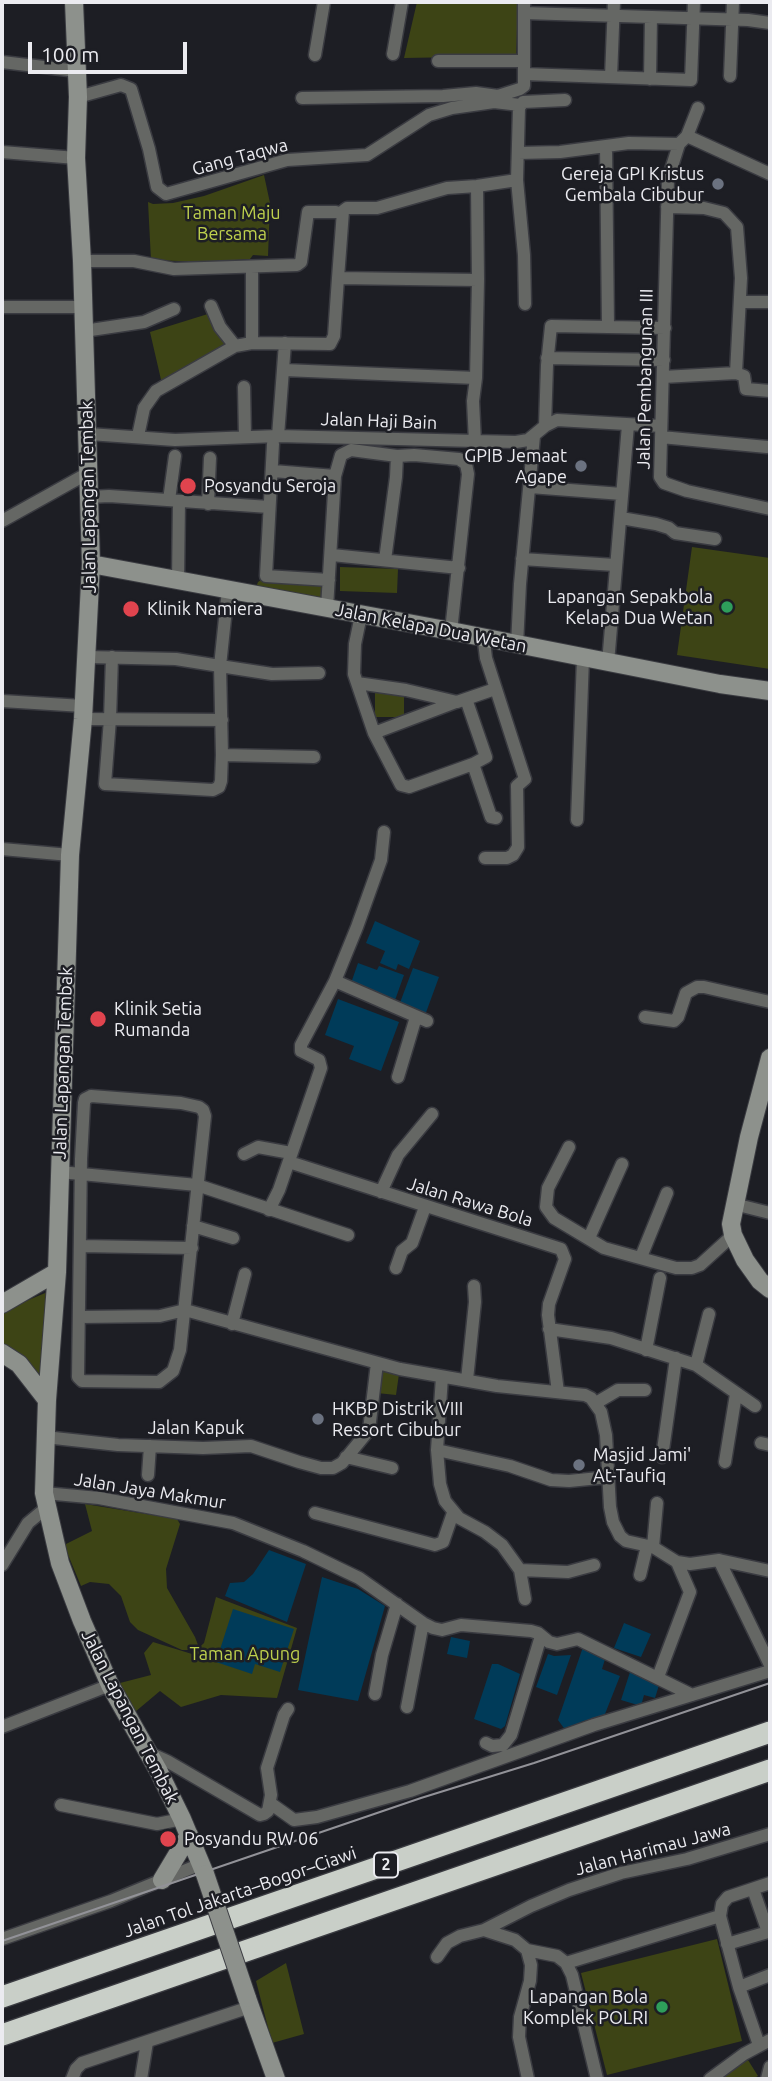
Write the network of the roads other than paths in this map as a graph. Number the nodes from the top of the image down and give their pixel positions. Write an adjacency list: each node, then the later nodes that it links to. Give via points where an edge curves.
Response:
1 (74, 2): 20 (street, Jalan Lapangan Tembak)
2 (324, 2): 16 (street)
3 (402, 2): 15 (street)
4 (614, 2): 10 (street)
5 (654, 2): 11 (street)
6 (694, 2): 12 (street)
7 (733, 2): 13 (street)
8 (524, 8): 9 (street); 18 (street)
9 (573, 8): 10 (street)
10 (613, 16): 11 (street); 22 (street)
11 (652, 17): 12 (street); 23 (street)
12 (693, 18): 13 (street); 23 (street, via 691,80)
13 (732, 19): 14 (street); 21 (street)
14 (770, 23)
15 (393, 54)
16 (315, 55)
17 (438, 61): 18 (street)
18 (524, 61): 24 (street)
19 (2, 62): 20 (street)
20 (77, 71): 25 (street, Jalan Lapangan Tembak)
21 (730, 76)
22 (611, 77): 23 (street); 24 (street)
23 (650, 79)
24 (524, 80): 26 (street, via 498,96)
25 (78, 97): 28 (street, Gang Taqwa, via 121,86 131,89 157,187 166,194 287,160 367,155 429,115 452,108 494,102); 34 (street, Jalan Lapangan Tembak)
26 (302, 97)
27 (565, 100): 28 (street)
28 (520, 105): 33 (street)
29 (698, 108): 30 (street, Jalan Pembangunan III)
30 (683, 140): 31 (street); 35 (street); 38 (street, Jalan Pembangunan III, via 668,179)
31 (606, 146): 33 (street); 51 (street)
32 (2, 152): 34 (street)
33 (518, 153): 36 (street)
34 (76, 158): 40 (street, Jalan Lapangan Tembak)
35 (770, 174)
36 (517, 180): 37 (street); 46 (street)
37 (477, 186): 39 (street, via 447,188 377,208); 43 (street)
38 (667, 207): 44 (street, via 714,210 733,222 738,233); 52 (street, Jalan Pembangunan III)
39 (341, 210): 41 (street, via 308,212 300,264); 42 (street)
40 (82, 261): 41 (street, via 134,261 174,269); 49 (street, Jalan Lapangan Tembak)
41 (252, 267): 54 (street)
42 (338, 278): 43 (street); 55 (street, via 330,344)
43 (478, 281): 62 (street)
44 (740, 302): 45 (street); 60 (street)
45 (770, 302)
46 (524, 304)
47 (211, 306): 56 (street)
48 (2, 307): 49 (street)
49 (83, 307): 53 (street, Jalan Lapangan Tembak)
50 (174, 309): 53 (street, via 144,322)
51 (608, 327): 52 (street); 57 (street, via 552,325)
52 (665, 328): 58 (street, Jalan Pembangunan III)
53 (84, 331): 68 (street, Jalan Lapangan Tembak)
54 (251, 343): 55 (street); 56 (street)
55 (285, 343): 59 (street)
56 (235, 346): 69 (street, via 156,391 144,408)
57 (547, 358): 58 (street); 66 (street)
58 (664, 360): 61 (street, Jalan Pembangunan III)
59 (284, 370): 62 (street); 72 (street)
60 (736, 373): 61 (street); 64 (street, via 744,376 746,388)
61 (663, 377): 67 (street, Jalan Pembangunan III)
62 (476, 378): 73 (street)
63 (244, 387): 71 (street)
64 (770, 391)
65 (628, 425): 66 (street, via 557,420); 67 (street); 82 (street)
66 (545, 426): 70 (street)
67 (661, 432): 74 (street); 87 (street, Jalan Pembangunan III, via 662,481 695,494)
68 (89, 434): 69 (street, Jalan Haji Bain); 79 (street, Jalan Lapangan Tembak)
69 (138, 436): 71 (street, Jalan Haji Bain, via 175,440)
70 (534, 436): 73 (street, Jalan Haji Bain, via 516,442); 81 (street)
71 (245, 437): 72 (street, Jalan Haji Bain)
72 (275, 440): 73 (street, Jalan Haji Bain); 78 (street)
73 (475, 442)
74 (767, 447)
75 (175, 456): 84 (street)
76 (397, 456): 80 (street, via 347,451 339,458); 93 (street); 96 (street, via 459,459 466,464)
77 (210, 458): 85 (street)
78 (273, 471): 80 (street); 86 (street)
79 (90, 472): 83 (street, Jalan Lapangan Tembak); 89 (street)
80 (335, 476): 91 (street)
81 (530, 487): 82 (street); 92 (street)
82 (622, 494): 88 (street)
83 (90, 497): 84 (street); 94 (street, Jalan Lapangan Tembak)
84 (174, 501): 85 (street); 97 (street)
85 (208, 505): 86 (street)
86 (269, 507): 98 (street, via 266,576)
87 (770, 509)
88 (621, 518): 90 (street); 95 (street)
89 (2, 521)
90 (715, 539)
91 (331, 555): 93 (street); 98 (street)
92 (522, 559): 95 (street); 104 (street)
93 (385, 560): 96 (street)
94 (91, 564): 97 (street, Jalan Kelapa Dua Wetan); 105 (street, Jalan Lapangan Tembak)
95 (615, 565): 108 (street)
96 (459, 568): 102 (street)
97 (178, 580): 99 (street, Jalan Kelapa Dua Wetan)
98 (329, 580): 100 (street)
99 (228, 590): 100 (street, Jalan Kelapa Dua Wetan); 109 (street)
100 (327, 608): 101 (street, Jalan Kelapa Dua Wetan)
101 (361, 615): 102 (street, Jalan Kelapa Dua Wetan); 111 (street, via 353,664)
102 (451, 631): 103 (street, Jalan Kelapa Dua Wetan)
103 (487, 638): 104 (street, Jalan Kelapa Dua Wetan); 112 (street, via 486,658)
104 (517, 645): 107 (street, Jalan Kelapa Dua Wetan)
105 (87, 657): 106 (street); 116 (street, Jalan Lapangan Tembak)
106 (112, 657): 109 (street, via 195,660); 117 (street)
107 (583, 658): 108 (street, Jalan Kelapa Dua Wetan); 124 (street)
108 (608, 663): 113 (street, Jalan Kelapa Dua Wetan)
109 (220, 666): 110 (street, via 271,674); 118 (street)
110 (319, 673)
111 (357, 683): 114 (street); 119 (street)
112 (495, 689): 114 (street); 128 (street, via 526,779 516,786 518,847 507,858)
113 (770, 691)
114 (461, 700): 119 (street); 122 (street, via 486,754)
115 (2, 701): 116 (street)
116 (83, 712): 117 (street); 127 (street, Jalan Lapangan Tembak)
117 (110, 719): 118 (street); 120 (street, via 105,784 213,790 222,781)
118 (222, 720): 120 (street)
119 (374, 733): 122 (street, via 399,783 409,786)
120 (222, 755): 121 (street)
121 (314, 757)
122 (473, 764): 123 (street, via 491,817)
123 (496, 818)
124 (577, 820)
125 (384, 832): 129 (street, via 381,860)
126 (2, 849): 127 (street)
127 (71, 855): 139 (street, Jalan Lapangan Tembak)
128 (485, 858)
129 (335, 981): 133 (street, via 421,1019); 137 (street, via 301,1045 301,1051 319,1060 321,1068)
130 (770, 1002): 131 (street, via 697,987 686,993 674,1021)
131 (645, 1017)
132 (770, 1058): 144 (street)
133 (398, 1077)
134 (432, 1114): 142 (street, via 398,1155)
135 (569, 1147): 152 (street, via 548,1188 547,1207 554,1218)
136 (244, 1154): 137 (street, Jalan Rawa Bola, via 258,1147)
137 (290, 1157): 142 (street, Jalan Rawa Bola); 146 (street)
138 (622, 1164): 152 (street)
139 (60, 1172): 140 (street); 157 (street, Jalan Lapangan Tembak)
140 (81, 1172): 141 (street); 141 (street, via 88,1097 181,1103 199,1107 205,1116); 153 (street)
141 (197, 1185): 146 (street); 148 (street)
142 (381, 1192): 145 (street, Jalan Rawa Bola)
143 (667, 1193): 155 (street)
144 (734, 1204): 147 (street); 150 (street)
145 (425, 1207): 156 (street, via 412,1243 401,1252); 167 (street, Jalan Rawa Bola, via 561,1249 565,1259 549,1304)
146 (270, 1210): 149 (street)
147 (770, 1213)
148 (193, 1226): 151 (street); 154 (street)
149 (348, 1235)
150 (733, 1236): 155 (street, via 692,1268); 161 (street, via 745,1260)
151 (233, 1238)
152 (589, 1238): 155 (street, via 610,1251)
153 (79, 1247): 154 (street); 165 (street)
154 (192, 1248): 163 (street)
155 (641, 1257)
156 (396, 1268)
157 (57, 1272): 162 (street); 178 (street, Jalan Lapangan Tembak)
158 (244, 1274): 166 (street)
159 (660, 1278): 168 (street)
160 (474, 1286): 174 (street)
161 (770, 1289)
162 (2, 1304)
163 (185, 1310): 165 (street, via 160,1316); 165 (street, via 177,1362 169,1376 150,1383 80,1380); 166 (street)
164 (709, 1314): 172 (street)
165 (80, 1317)
166 (232, 1324): 171 (street)
167 (549, 1329): 168 (street, via 593,1334); 176 (street, Jalan Rawa Bola)
168 (646, 1350): 170 (street)
169 (2, 1353): 178 (street, via 19,1364)
170 (676, 1358): 172 (street); 184 (street)
171 (377, 1363): 173 (street); 185 (street, via 369,1430)
172 (696, 1365): 177 (street)
173 (442, 1377): 174 (street); 183 (street)
174 (467, 1380): 176 (street)
175 (645, 1390): 179 (street, via 616,1390)
176 (558, 1392): 179 (street, via 585,1395)
177 (736, 1394): 180 (street); 186 (street)
178 (47, 1400): 181 (street, Jalan Lapangan Tembak)
179 (596, 1403): 189 (street, via 606,1435)
180 (755, 1406)
181 (45, 1437): 182 (street, Jalan Kapuk); 190 (street, Jalan Lapangan Tembak)
182 (150, 1446): 185 (street, Jalan Kapuk, via 251,1446 321,1468 333,1468); 188 (street)
183 (437, 1450): 189 (street, via 551,1480); 193 (street, via 440,1484)
184 (662, 1457)
185 (344, 1460): 187 (street, Jalan Kapuk)
186 (725, 1462)
187 (392, 1468)
188 (148, 1475)
189 (609, 1478): 194 (street, via 616,1531 626,1541)
190 (45, 1501): 197 (street); 203 (street, Jalan Jaya Makmur, via 99,1498 220,1519 359,1578); 208 (street, Jalan Lapangan Tembak, via 66,1583)
191 (657, 1503): 194 (street)
192 (315, 1513): 193 (street, via 435,1545 443,1542)
193 (453, 1513): 199 (street, via 493,1538)
194 (650, 1547): 196 (street); 201 (street)
195 (719, 1560): 196 (street); 200 (street); 206 (street)
196 (677, 1562): 207 (street, via 690,1592)
197 (2, 1565)
198 (594, 1565): 199 (street, via 568,1572)
199 (520, 1570): 202 (street)
200 (770, 1572)
201 (640, 1575)
202 (525, 1599)
203 (397, 1604): 204 (street, Jalan Jaya Makmur); 209 (street)
204 (422, 1623): 205 (street, via 442,1630 461,1625 531,1631); 211 (street)
205 (541, 1636): 207 (street, via 557,1644 578,1639); 215 (street, via 511,1735 502,1745)
206 (770, 1668): 210 (street)
207 (658, 1677): 210 (street)
208 (110, 1685): 213 (street); 216 (street, Jalan Lapangan Tembak)
209 (375, 1694)
210 (692, 1695): 218 (street, via 410,1791 317,1817 294,1820)
211 (407, 1707)
212 (288, 1709): 218 (street, via 267,1768)
213 (2, 1727)
214 (770, 1732): 235 (highway, Jalan Tol Jakarta–Bogor–Ciawi / 2)
215 (486, 1743)
216 (147, 1752): 218 (street, via 260,1815 267,1813); 220 (street, Jalan Lapangan Tembak)
217 (770, 1770): 237 (highway, 2)
218 (270, 1803)
219 (61, 1805): 220 (street)
220 (186, 1827): 222 (street, Jalan Lapangan Tembak); 223 (street)
221 (770, 1834): 227 (street, Jalan Harimau Jawa, via 569,1890)
222 (203, 1869): 223 (street); 236 (street, Jalan Lapangan Tembak, bridge)
223 (162, 1880): 228 (street)
224 (770, 1883): 225 (street)
225 (753, 1888): 226 (street, via 724,1900); 229 (street, via 768,1932)
226 (720, 1916): 229 (street); 232 (street)
227 (484, 1930): 230 (street, via 515,1940); 231 (street, Jalan Harimau Jawa, via 447,1943)
228 (2, 1939)
229 (727, 1944): 234 (street)
230 (527, 1950): 232 (street, via 557,1956); 244 (street, via 530,1981 519,2038)
231 (437, 1957)
232 (566, 1963): 245 (street)
233 (770, 1975): 234 (street)
234 (739, 1987): 239 (street)
235 (2, 1997)
236 (248, 2003): 238 (street); 243 (street, Jalan Lapangan Tembak)
237 (2, 2035)
238 (147, 2042): 241 (street, via 82,2063); 242 (street)
239 (765, 2042): 246 (street)
240 (770, 2067): 247 (street)
241 (72, 2079)
242 (141, 2079)
243 (275, 2079)
244 (527, 2079)
245 (597, 2079)
246 (710, 2079)
247 (767, 2079)

